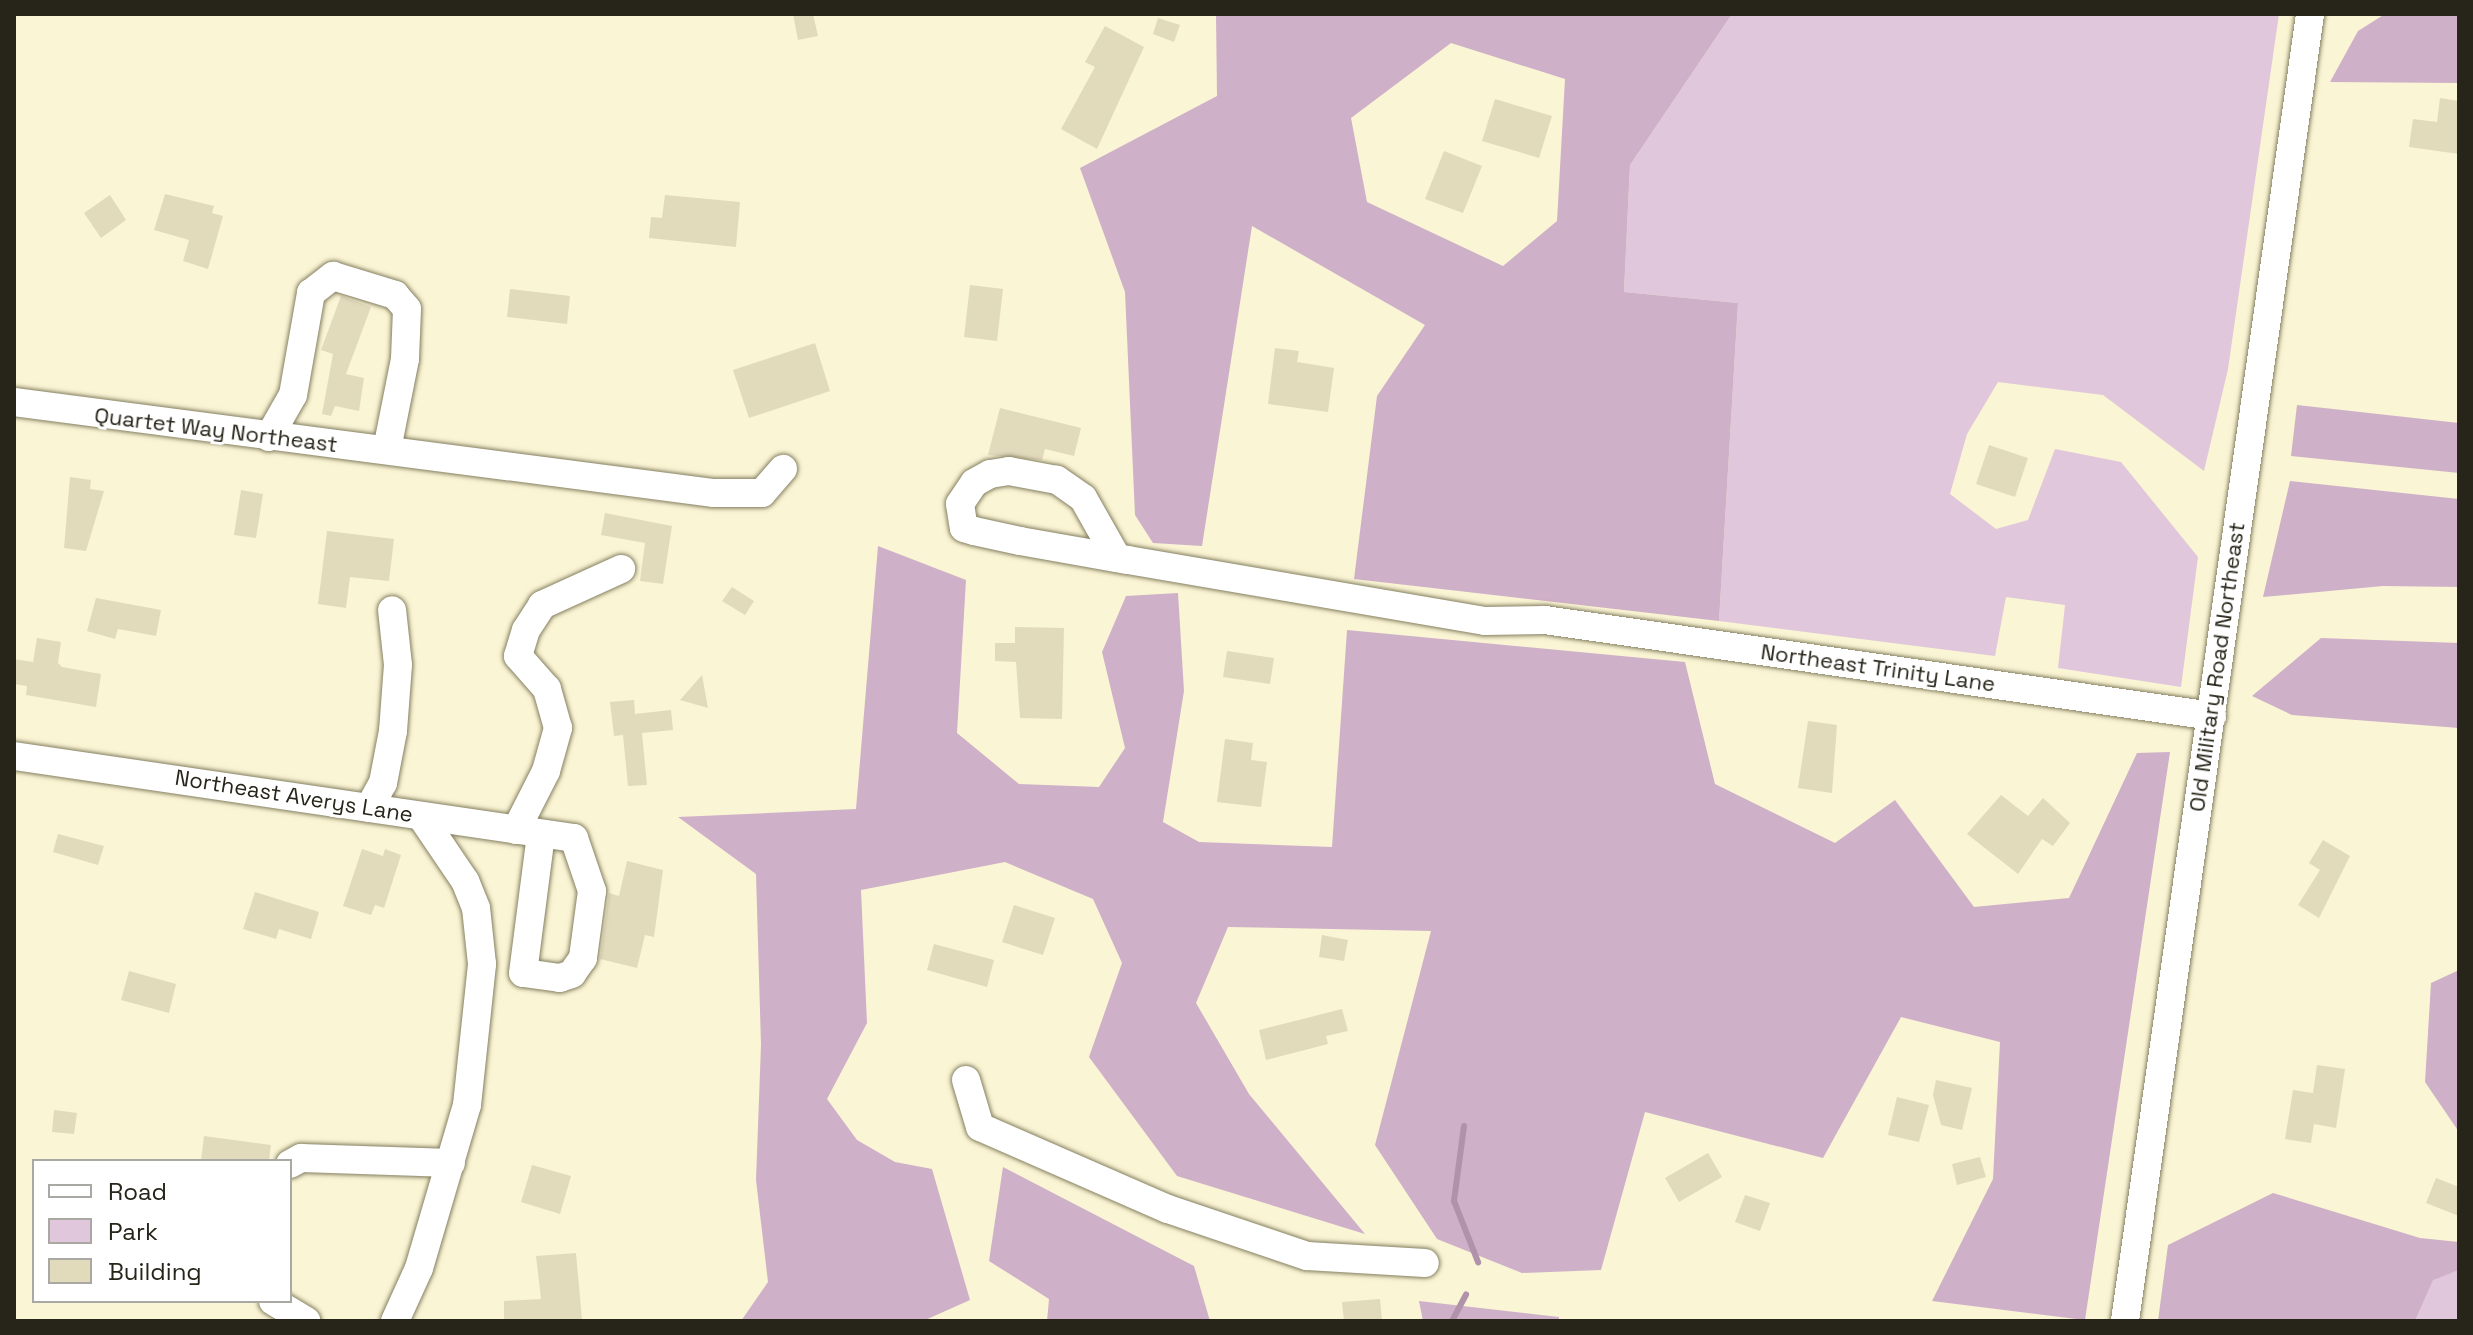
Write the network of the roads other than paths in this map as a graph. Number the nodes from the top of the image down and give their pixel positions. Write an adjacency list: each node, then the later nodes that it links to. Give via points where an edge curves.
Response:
1 (2310, 14): 9 (street, Old Military Road Northeast)
2 (14, 402): 3 (street, Quartet Way Northeast)
3 (269, 437): 4 (street, Quartet Way Northeast); 4 (street, via 293,395 311,293 333,276 395,295 407,309 405,359)
4 (387, 449): 5 (street, Quartet Way Northeast, via 714,493 762,493)
5 (783, 469)
6 (1117, 558): 6 (street, Northeast Trinity Lane, via 1083,498 1057,480 1009,471 990,474 974,483 960,504 964,528); 9 (street, Northeast Trinity Lane, via 1485,621 1545,620)
7 (621, 569): 13 (street, via 542,605 526,630 518,656 547,689 558,728)
8 (392, 610): 11 (street, via 398,665 393,731 383,783)
9 (2212, 716): 21 (street, Old Military Road Northeast)
10 (14, 756): 11 (street, Northeast Averys Lane)
11 (369, 808): 12 (street, Northeast Averys Lane)
12 (421, 816): 13 (street, Northeast Averys Lane); 16 (street, via 465,881 476,908 482,964 467,1105)
13 (528, 832): 13 (street, Northeast Averys Lane, via 574,838 592,891 583,958 572,974 545,979 523,973)
14 (966, 1080): 17 (street, via 980,1127 1168,1209 1307,1256)
15 (292, 1163): 16 (street, via 301,1158)
16 (451, 1163): 20 (street, via 419,1268)
17 (1425, 1263)
18 (276, 1303): 19 (street)
19 (306, 1321)
20 (395, 1321)
21 (2125, 1321)

